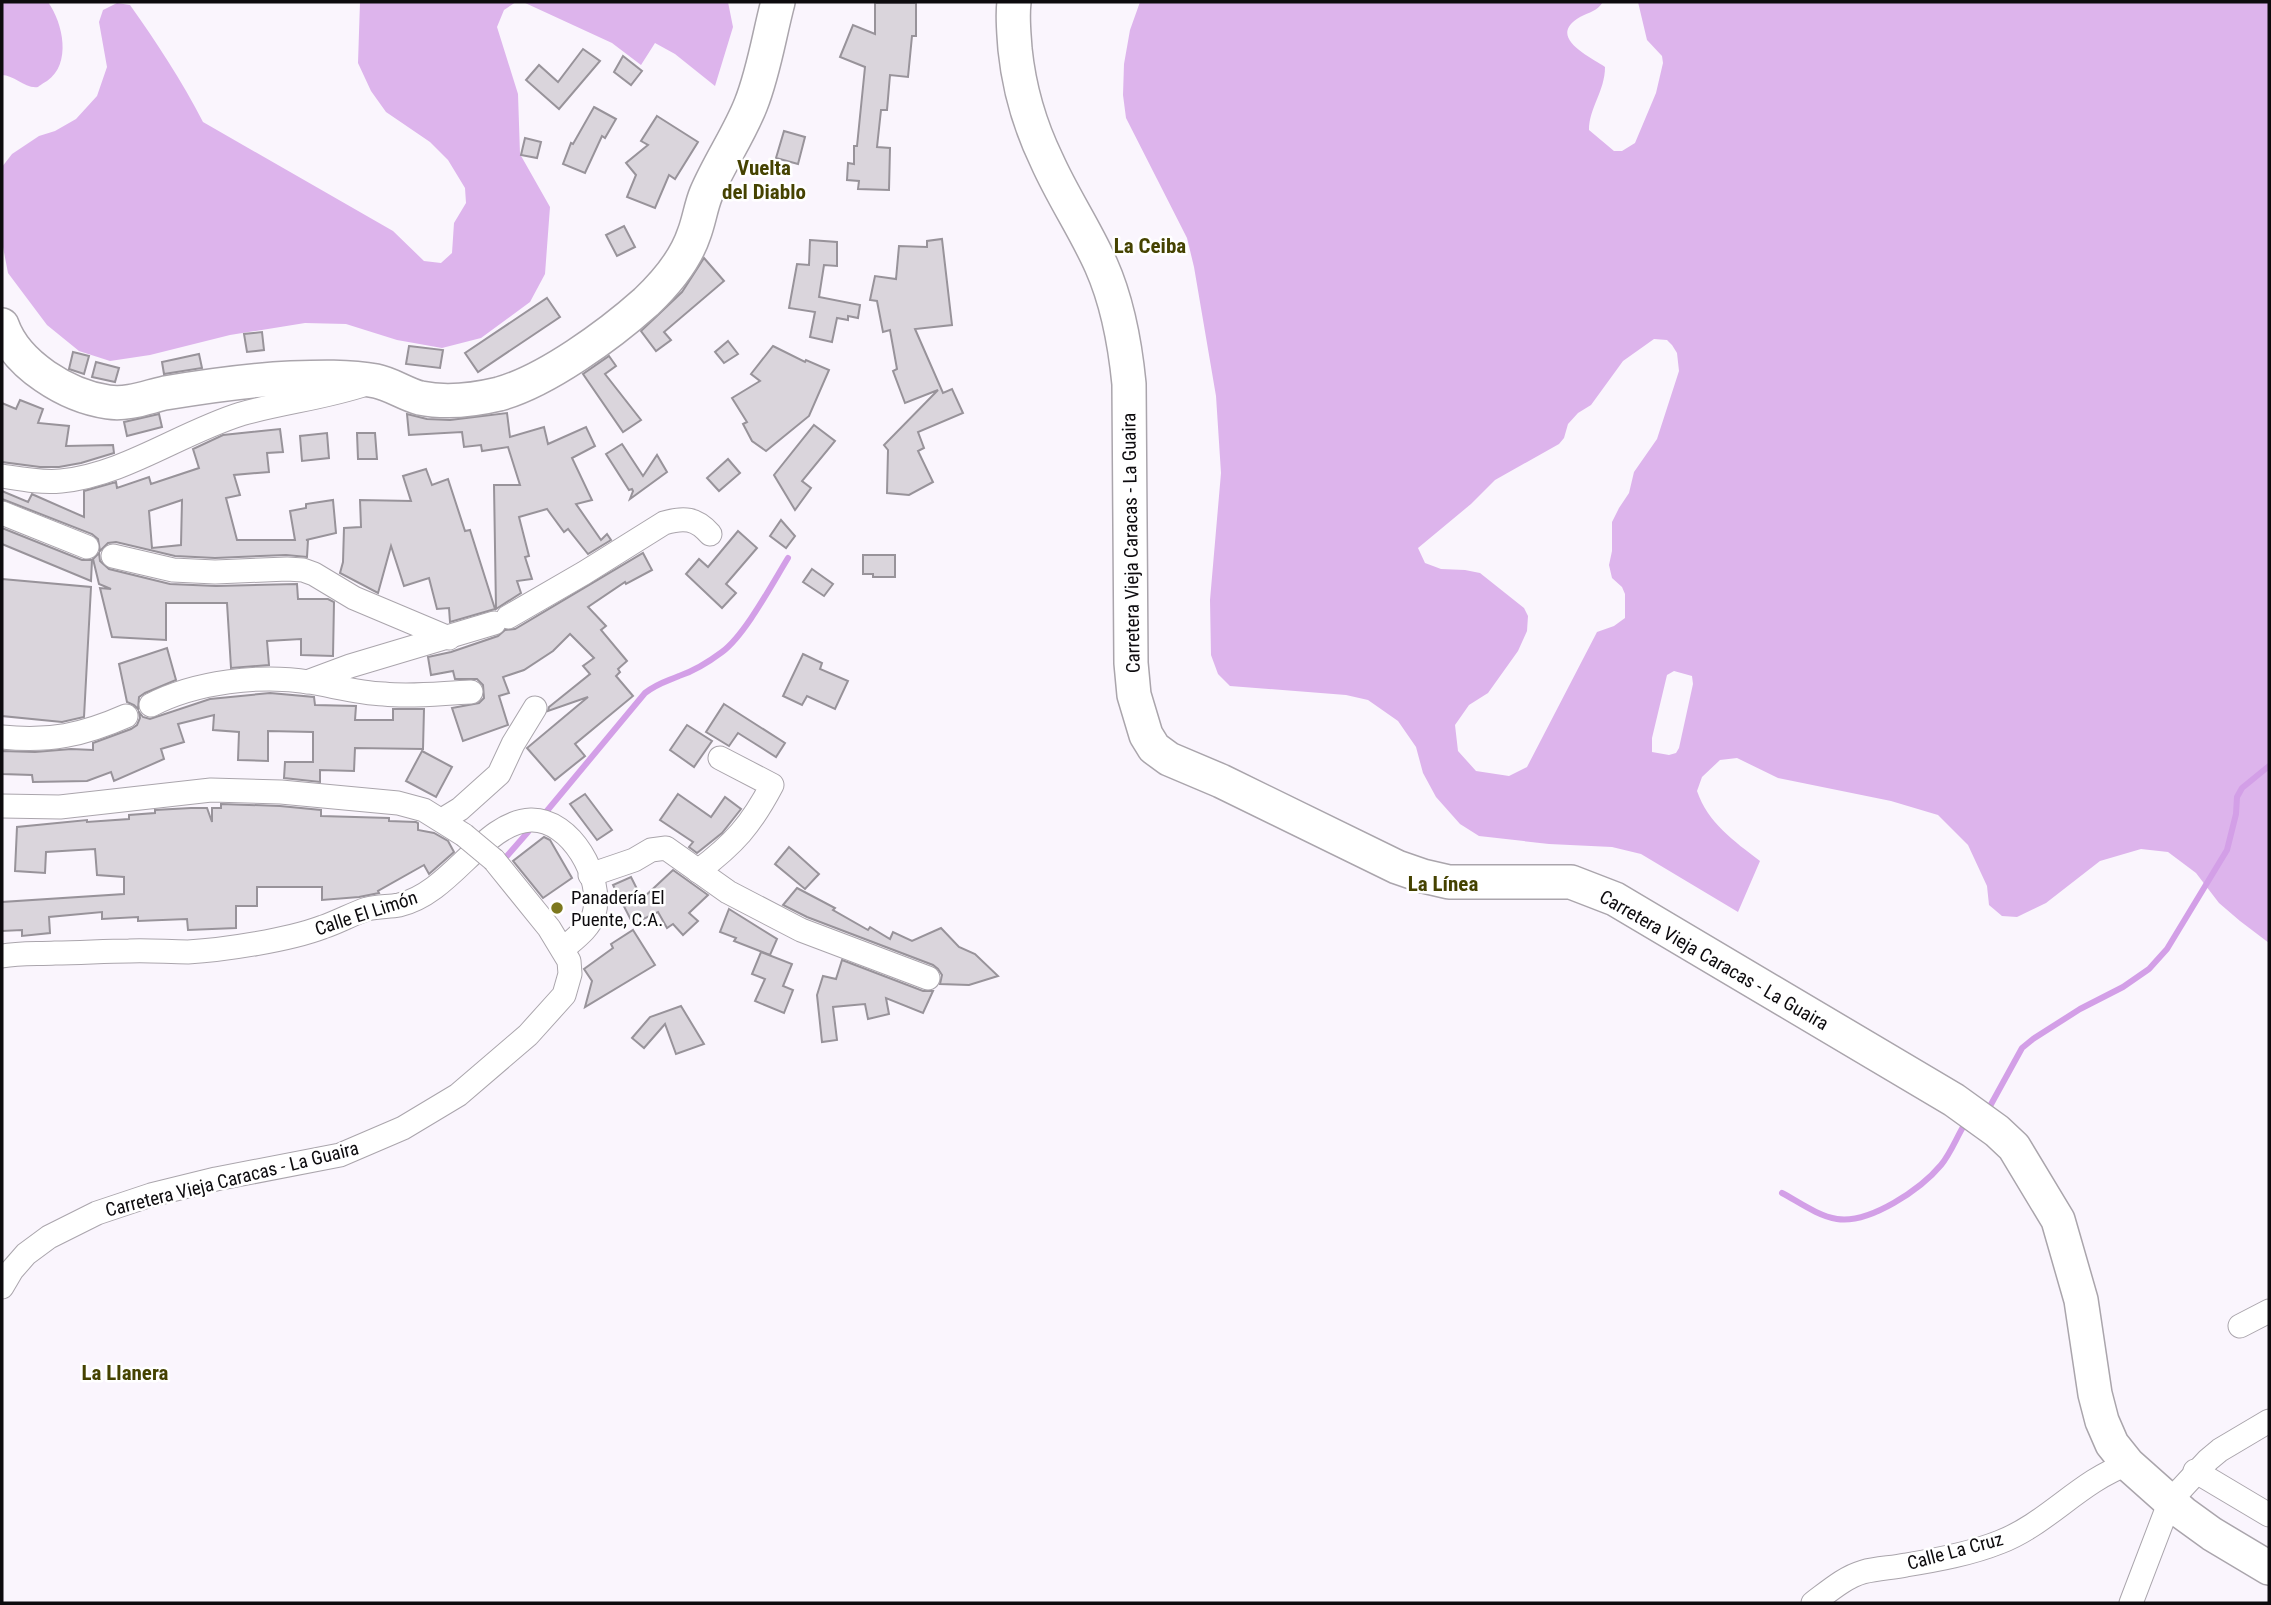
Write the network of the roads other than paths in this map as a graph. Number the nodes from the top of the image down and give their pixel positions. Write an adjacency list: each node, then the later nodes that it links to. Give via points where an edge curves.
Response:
1 (778, 2): 4 (main road, via 751,102 705,196 693,238 667,281 644,304 521,388 471,400 449,400 420,398)
2 (1014, 2): 29 (main road, Carretera Vieja Caracas - La Guaira, via 1017,69 1033,129 1100,263 1125,347 1131,663 1139,716 1154,748 1423,876 1449,882 1571,882 1615,899 1954,1100 1997,1131 2014,1147 2058,1220 2081,1300 2102,1421)
3 (2, 325): 4 (main road, via 15,351 33,368 56,383 110,403 223,383 291,378)
4 (376, 381): 5 (street, via 208,425 122,466 86,477 58,482)
5 (2, 476)
6 (2, 513): 8 (street)
7 (710, 534): 10 (street, via 696,521 664,523 501,620)
8 (87, 547)
9 (113, 556): 10 (street, via 173,570 303,570 354,598)
10 (449, 638): 11 (street)
11 (307, 682): 12 (street, via 387,695); 13 (street, via 215,685 170,695)
12 (471, 692)
13 (151, 705)
14 (535, 708): 19 (street, via 499,774)
15 (126, 716): 16 (street, via 71,735)
16 (2, 737)
17 (720, 758): 20 (street, via 772,785 745,830)
18 (2, 806): 19 (street, Carretera Vieja Caracas - La Guaira, via 60,807 237,789 398,803)
19 (442, 820): 22 (street, Carretera Vieja Caracas - La Guaira, bridge, via 494,860)
20 (698, 871): 21 (street, via 671,850 658,848); 24 (street, via 802,930)
21 (590, 875): 22 (street, Calle El Limón, via 594,916); 23 (street, Calle El Limón, via 574,841 558,826 530,820 507,825 429,891 321,928 189,952)
22 (563, 949): 25 (street, Carretera Vieja Caracas - La Guaira, via 570,974 564,995 554,1008 518,1044 435,1111 340,1155 151,1195 97,1213 26,1254)
23 (2, 956)
24 (929, 978)
25 (2, 1287)
26 (2269, 1311): 27 (street)
27 (2240, 1326)
28 (2269, 1421): 30 (street)
29 (2128, 1464): 31 (main road, Carretera Vieja Caracas - La Guaira); 34 (street, Calle La Cruz, via 2113,1469 2001,1542 1905,1566 1864,1571)
30 (2195, 1471): 31 (street); 32 (street)
31 (2170, 1501): 33 (main road, Carretera Vieja Caracas - La Guaira, via 2212,1534); 35 (street)
32 (2269, 1515)
33 (2269, 1568)
34 (1813, 1603)
35 (2131, 1603)

